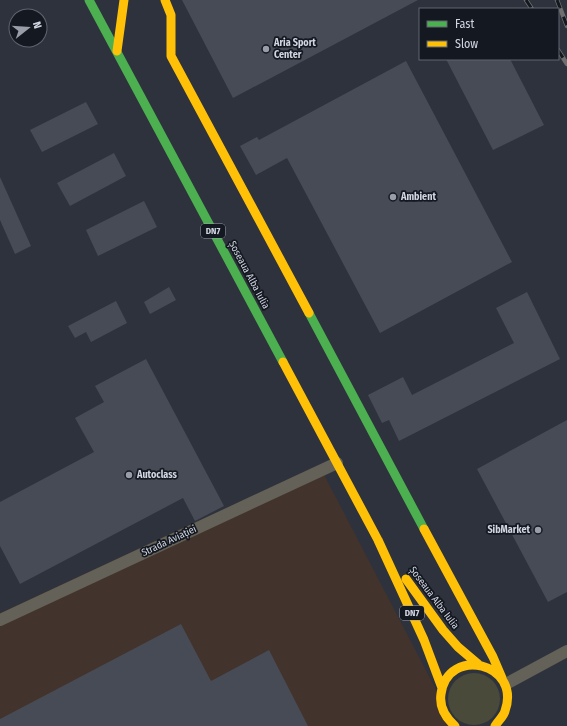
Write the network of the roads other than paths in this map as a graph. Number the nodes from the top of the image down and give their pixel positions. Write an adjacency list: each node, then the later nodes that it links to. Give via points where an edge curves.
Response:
1 (124, 0): 4 (main road)
2 (165, 0): 8 (main road, via 171,15 171,56)
3 (90, 1): 4 (main road, Șoseaua Alba Iulia / DN7)
4 (117, 51): 5 (main road, Șoseaua Alba Iulia / DN7)
5 (337, 463): 6 (main road, Șoseaua Alba Iulia / DN7); 7 (street, Strada Aviației)
6 (378, 540): 10 (main road, Șoseaua Alba Iulia / DN7, via 443,630); 12 (main road, Șoseaua Alba Iulia / DN7, via 424,640)
7 (0, 620)
8 (486, 644): 10 (street, via 486,659); 11 (main road)
9 (567, 651): 11 (street)
10 (479, 665): 11 (main road, DN7, via 489,668); 12 (main road, via 466,665 456,670 447,678)
11 (504, 681): 13 (main road, via 508,690 508,703)
12 (442, 688): 14 (main road, DN7, via 442,710)
13 (502, 723): 15 (main road)
14 (454, 726)
15 (495, 726)

